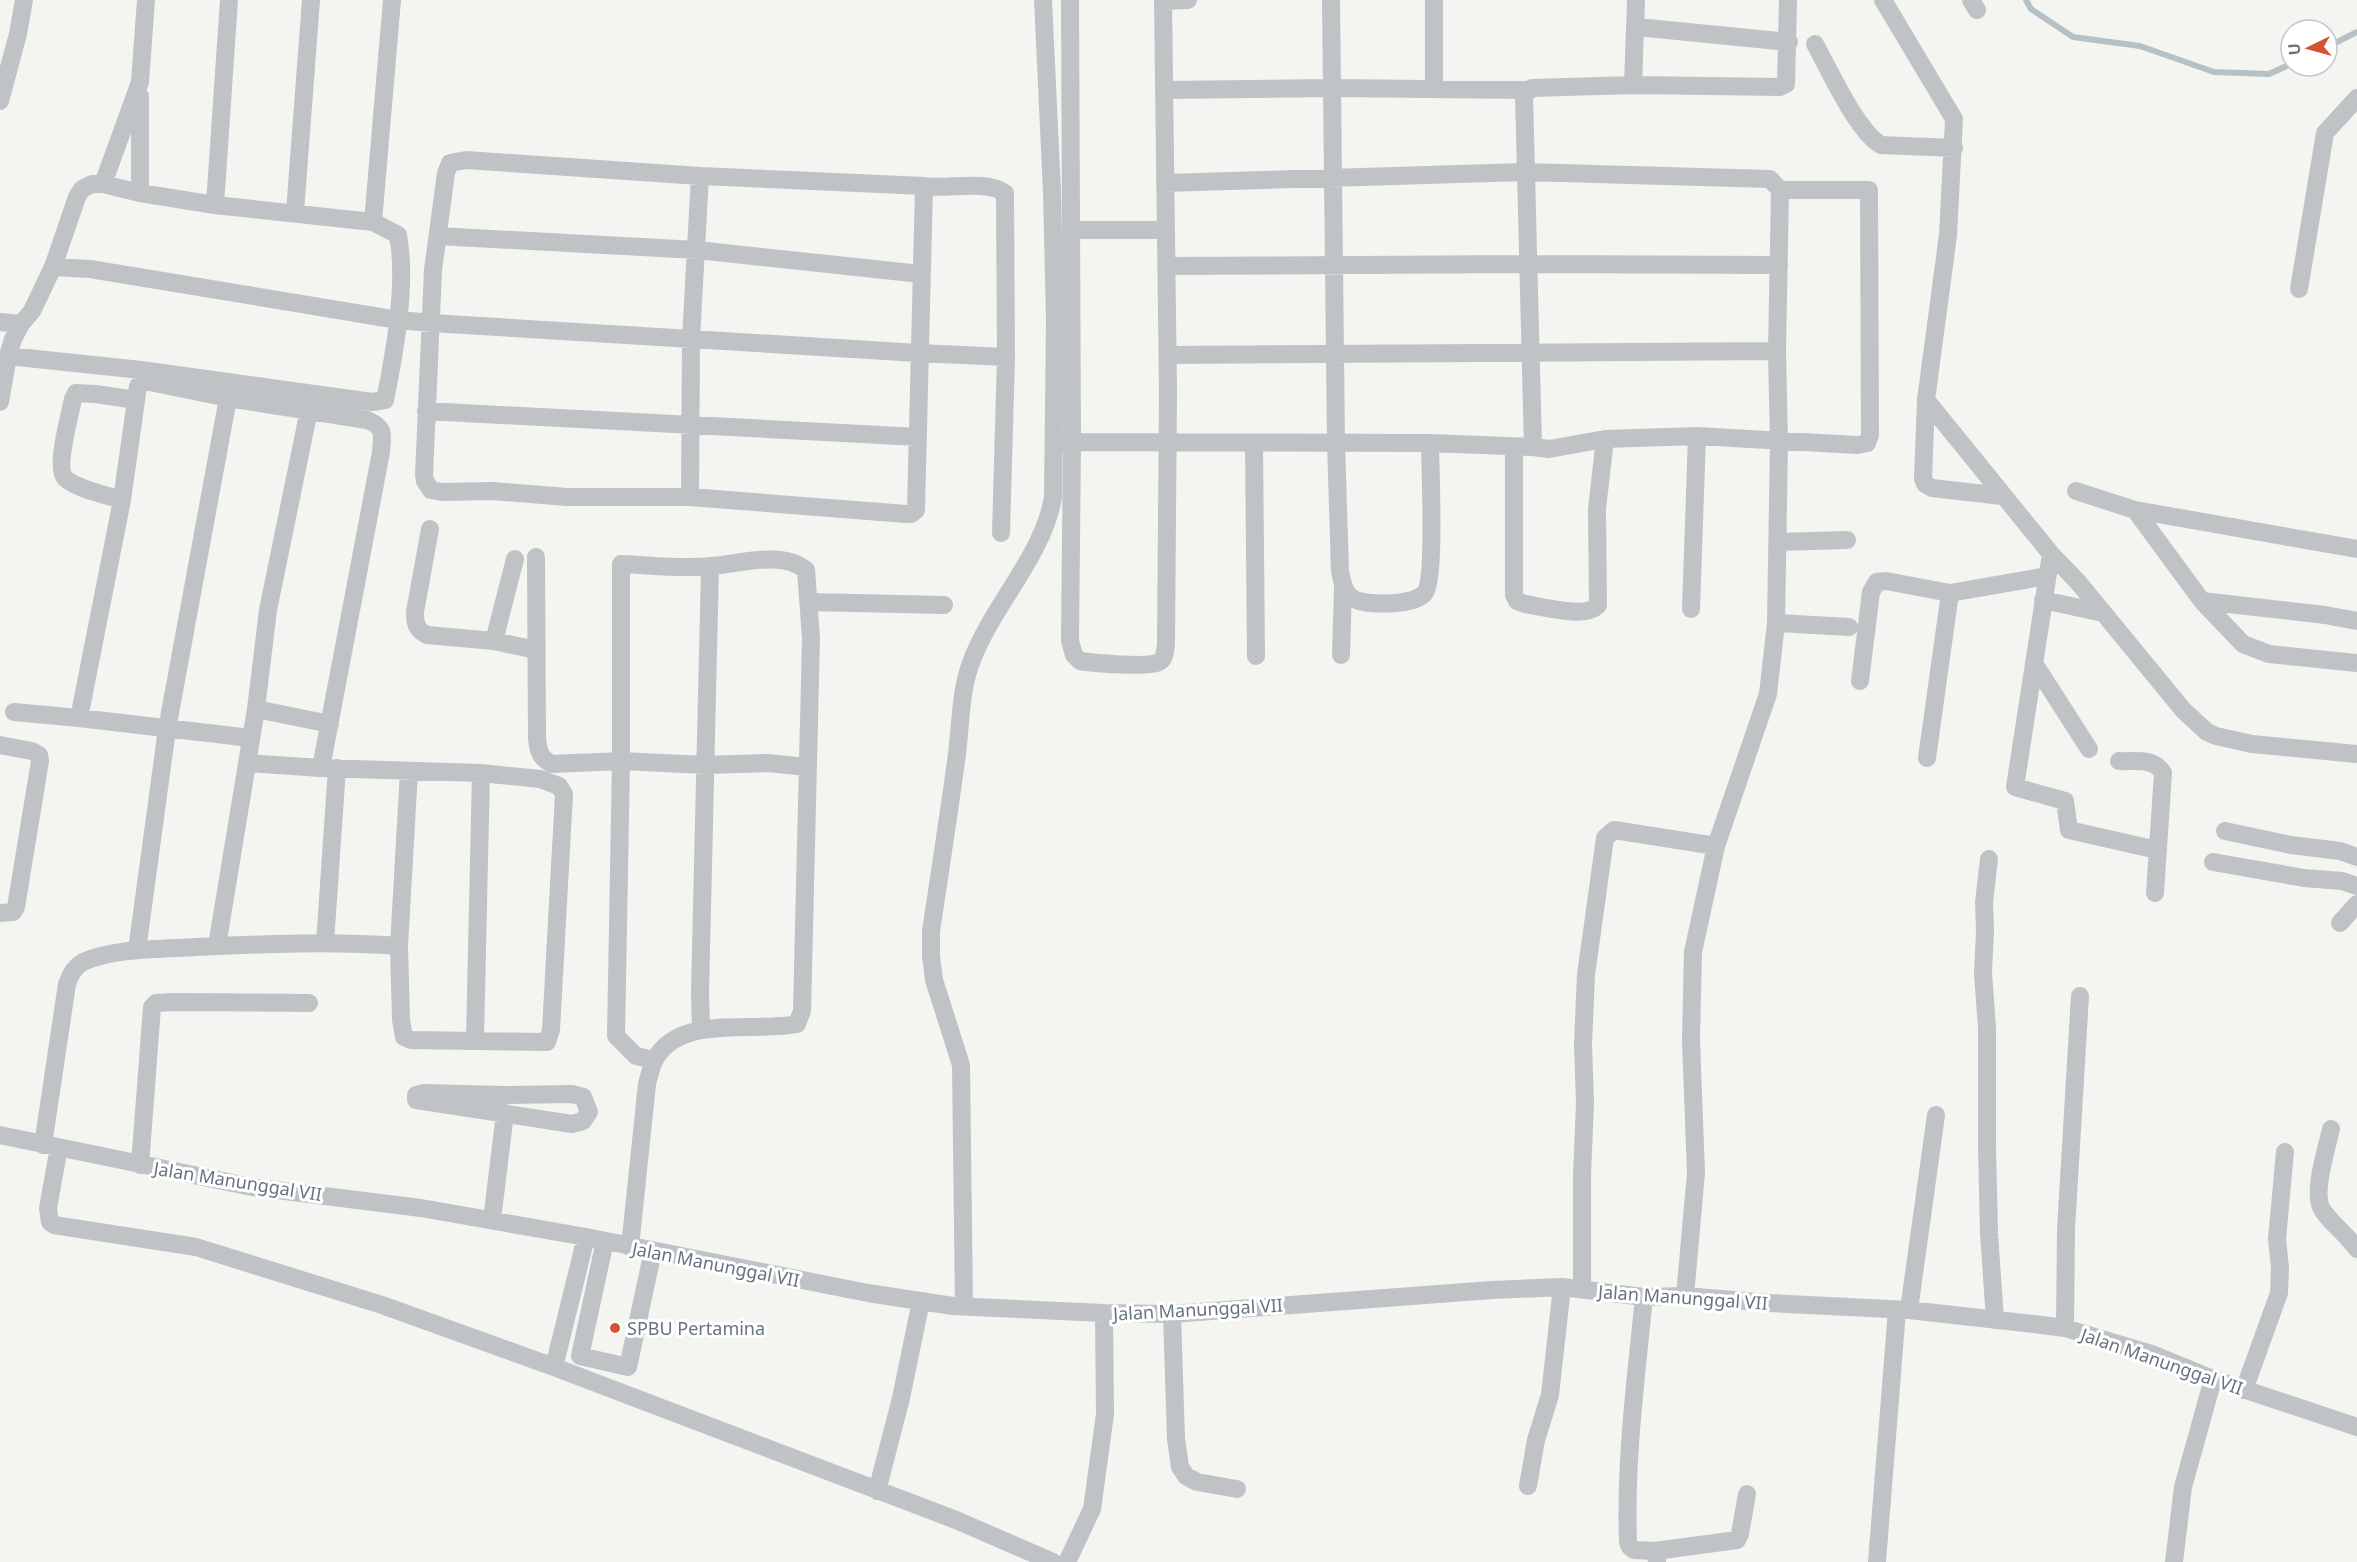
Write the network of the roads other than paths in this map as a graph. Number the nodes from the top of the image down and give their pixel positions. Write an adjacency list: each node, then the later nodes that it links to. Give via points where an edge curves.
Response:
1 (24, 0): 16 (street)
2 (146, 0): 19 (street)
3 (229, 0): 36 (street)
4 (311, 0): 37 (street)
5 (392, 0): 38 (street)
6 (1043, 0): 72 (street, via 1055,319)
7 (1070, 0): 39 (street)
8 (1188, 0): 14 (street)
9 (1331, 0): 21 (street)
10 (1434, 0): 22 (street)
11 (1636, 0): 15 (street)
12 (1788, 0): 17 (street)
13 (1883, 0): 27 (street, via 1954,119)
14 (1163, 1): 23 (street)
15 (1637, 27): 17 (street); 20 (street)
16 (9, 33): 26 (street)
17 (1789, 42): 20 (street, via 1786,84 1780,87)
18 (1815, 44): 27 (street, via 1862,128 1874,141 1881,145)
19 (140, 82): 32 (street); 35 (street)
20 (1633, 85): 24 (street)
21 (1331, 88): 22 (street); 23 (street); 30 (street)
22 (1434, 89): 24 (street)
23 (1164, 90): 31 (street)
24 (1528, 90): 28 (street, via 1524,94)
25 (2357, 98): 49 (street, via 2325,133)
26 (0, 101)
27 (1954, 148): 64 (street, via 1948,235)
28 (1526, 172): 30 (street); 34 (street, via 1770,179); 43 (street)
29 (700, 176): 33 (street); 41 (street, via 456,161 450,163 446,173); 42 (street)
30 (1332, 179): 31 (street); 46 (street)
31 (1166, 183): 40 (street)
32 (103, 184): 35 (street); 47 (street, via 92,184 76,197)
33 (924, 186): 48 (street); 61 (street, via 953,185 1005,193)
34 (1779, 190): 44 (street); 74 (street, via 1869,190 1870,435 1867,443 1857,445)
35 (140, 193): 36 (street)
36 (215, 205): 37 (street)
37 (295, 213): 38 (street)
38 (373, 222): 50 (street, via 398,235)
39 (1071, 230): 40 (street); 73 (street)
40 (1166, 230): 45 (street)
41 (438, 236): 42 (street); 52 (street)
42 (698, 250): 48 (street); 54 (street)
43 (1528, 264): 44 (street); 46 (street); 57 (street)
44 (1779, 265): 55 (street)
45 (1167, 266): 46 (street); 58 (street)
46 (1333, 266): 59 (street)
47 (53, 267): 50 (street, via 90,269); 53 (street)
48 (921, 274): 56 (street)
49 (2299, 289)
50 (398, 320): 52 (street); 60 (street, via 385,400 379,402)
51 (0, 321): 53 (street)
52 (432, 323): 54 (street); 67 (street)
53 (21, 324): 60 (street)
54 (691, 339): 56 (street); 68 (street)
55 (1777, 351): 57 (street); 74 (street)
56 (918, 353): 61 (street); 70 (street)
57 (1531, 354): 59 (street); 79 (street)
58 (1167, 355): 59 (street); 75 (street)
59 (1335, 355): 77 (street)
60 (8, 356): 65 (street)
61 (1006, 357): 87 (street)
62 (228, 398): 63 (street, via 145,381 138,386); 66 (street); 118 (street)
63 (136, 400): 84 (street); 84 (street, via 76,393 62,460 66,479)
64 (1926, 400): 82 (street); 82 (street, via 1925,484)
65 (0, 402)
66 (309, 410): 114 (street, via 268,610); 117 (street, via 367,420 379,425 382,432)
67 (426, 411): 68 (street); 83 (street, via 424,475 427,486 435,491)
68 (690, 424): 70 (street); 83 (street)
69 (1697, 436): 71 (street); 74 (street); 102 (street)
70 (918, 437): 83 (street, via 916,510 911,514)
71 (1605, 439): 79 (street, via 1549,449); 80 (street, via 1597,509 1598,605 1583,613 1525,604 1514,595)
72 (1053, 442): 73 (street); 170 (street, via 1050,516 990,622 963,690 931,931 934,980 961,1065)
73 (1072, 442): 75 (street); 75 (street, via 1074,655 1080,662 1146,664 1164,658 1166,645)
74 (1779, 442): 89 (street)
75 (1167, 443): 76 (street)
76 (1254, 443): 77 (street); 110 (street)
77 (1336, 443): 78 (street); 96 (street)
78 (1430, 443): 80 (street); 96 (street, via 1428,588 1422,596 1411,600 1376,603 1359,602 1348,596)
79 (1533, 447): 80 (street)
80 (1514, 448)
81 (2076, 492): 85 (street)
82 (2002, 496): 91 (street)
83 (690, 497)
84 (122, 500): 116 (street)
85 (2135, 510): 90 (street); 99 (street)
86 (429, 529): 107 (street, via 415,612 418,628 427,634)
87 (1001, 533)
88 (1847, 540): 89 (street)
89 (1778, 542): 105 (street)
90 (2357, 549)
91 (2050, 554): 95 (street); 103 (street)
92 (536, 557): 108 (street)
93 (515, 559): 107 (street)
94 (710, 567): 100 (street, via 742,561 796,562 806,570); 124 (street, via 621,564); 127 (street)
95 (2047, 576): 97 (street); 98 (street)
96 (1343, 587): 109 (street)
97 (1950, 593): 113 (street, via 1877,582 1871,592); 123 (street)
98 (2043, 600): 103 (street); 111 (street)
99 (2202, 601): 104 (street); 112 (street, via 2250,648 2269,654)
100 (809, 602): 101 (street); 128 (street)
101 (944, 605)
102 (1691, 609)
103 (2103, 613): 122 (street, via 2184,711 2207,732 2252,744)
104 (2357, 621)
105 (1776, 623): 106 (street); 133 (street, via 1768,694)
106 (1849, 627)
107 (494, 641): 108 (street)
108 (536, 650): 124 (street, via 538,749 542,759 552,764)
109 (1341, 655)
110 (1256, 656)
111 (2034, 663): 121 (street); 134 (street, via 2015,787 2065,801 2069,830)
112 (2357, 663)
113 (1860, 681)
114 (256, 709): 117 (street); 119 (street)
115 (14, 712): 116 (street)
116 (79, 718): 118 (street)
117 (330, 724): 129 (street)
118 (167, 729): 119 (street); 146 (street)
119 (251, 738): 126 (street)
120 (0, 745): 141 (street, via 32,750 40,761 16,907 13,912)
121 (2089, 748)
122 (2357, 754)
123 (1927, 758)
124 (621, 761): 127 (street); 151 (street, via 616,1036 636,1056)
125 (2119, 761): 134 (street, via 2150,762 2163,773)
126 (247, 763): 129 (street); 144 (street)
127 (706, 765): 128 (street); 149 (street)
128 (807, 767): 149 (street, via 802,1011 797,1024)
129 (329, 768): 130 (street); 143 (street)
130 (409, 771): 131 (street); 145 (street)
131 (481, 773): 150 (street); 150 (street, via 540,779 559,786 564,794 549,1039 542,1043)
132 (2225, 831): 135 (street)
133 (1716, 846): 166 (street, via 1614,830 1605,838 1585,987); 167 (street, via 1691,965 1696,1173)
134 (2157, 850): 139 (street)
135 (2357, 857)
136 (1989, 859): 174 (street, via 1983,974)
137 (2213, 862): 138 (street)
138 (2357, 886)
139 (2156, 893)
140 (2357, 904): 142 (street)
141 (0, 913)
142 (2340, 923)
143 (325, 942): 144 (street); 145 (street)
144 (217, 946): 146 (street)
145 (399, 946): 150 (street, via 404,1037)
146 (137, 950): 156 (street, via 82,962 72,972 67,984)
147 (2080, 996): 175 (street, via 2066,1229)
148 (309, 1003): 158 (street, via 156,1003 152,1007)
149 (701, 1028): 151 (street, via 671,1041)
150 (475, 1040)
151 (654, 1060): 162 (street, via 647,1083)
152 (505, 1113): 152 (street, via 424,1103 415,1097 424,1093 572,1094 583,1097 589,1108 587,1117 576,1124); 159 (street)
153 (1936, 1115): 171 (street)
154 (2331, 1130): 163 (street, via 2322,1163 2319,1203)
155 (0, 1135): 156 (street, Jalan Manunggal VII)
156 (51, 1146): 158 (street, Jalan Manunggal VII); 176 (street, via 48,1208 54,1225 196,1247 382,1305)
157 (2284, 1152): 178 (street, via 2277,1239 2279,1293)
158 (140, 1165): 159 (street, Jalan Manunggal VII, via 252,1187)
159 (492, 1221): 160 (street, Jalan Manunggal VII)
160 (586, 1237): 161 (street, Jalan Manunggal VII); 176 (street)
161 (605, 1241): 162 (street, Jalan Manunggal VII); 164 (street, via 580,1356 628,1367)
162 (630, 1247): 164 (street, Jalan Manunggal VII)
163 (2357, 1249)
164 (653, 1251): 169 (street, Jalan Manunggal VII)
165 (1562, 1287): 166 (street, Jalan Manunggal VII); 173 (street, Jalan Manunggal VII); 180 (street, via 1550,1395 1536,1440)
166 (1582, 1289): 168 (street, Jalan Manunggal VII)
167 (1685, 1296): 168 (street, Jalan Manunggal VII); 171 (street, Jalan Manunggal VII)
168 (1644, 1297): 184 (street, via 1631,1433 1628,1542 1634,1550)
169 (921, 1301): 170 (street, Jalan Manunggal VII); 182 (street)
170 (963, 1306): 172 (street, Jalan Manunggal VII)
171 (1903, 1310): 174 (street, Jalan Manunggal VII); 187 (street)
172 (1104, 1313): 173 (street, Jalan Manunggal VII); 186 (street, via 1105,1414 1092,1509)
173 (1172, 1314): 181 (street, via 1180,1467 1197,1482)
174 (1995, 1320): 175 (street, Jalan Manunggal VII)
175 (2065, 1328): 177 (street, Jalan Manunggal VII, via 2152,1354)
176 (554, 1367): 182 (street)
177 (2213, 1379): 178 (street, Jalan Manunggal VII); 188 (street, via 2183,1487)
178 (2244, 1390): 179 (street, Jalan Manunggal VII)
179 (2357, 1427)
180 (1528, 1486)
181 (1237, 1489)
182 (877, 1491): 185 (street)
183 (1747, 1494): 184 (street, via 1737,1540)
184 (1656, 1556)
185 (1053, 1562)
186 (1067, 1562)
187 (1876, 1562)
188 (2174, 1562)

